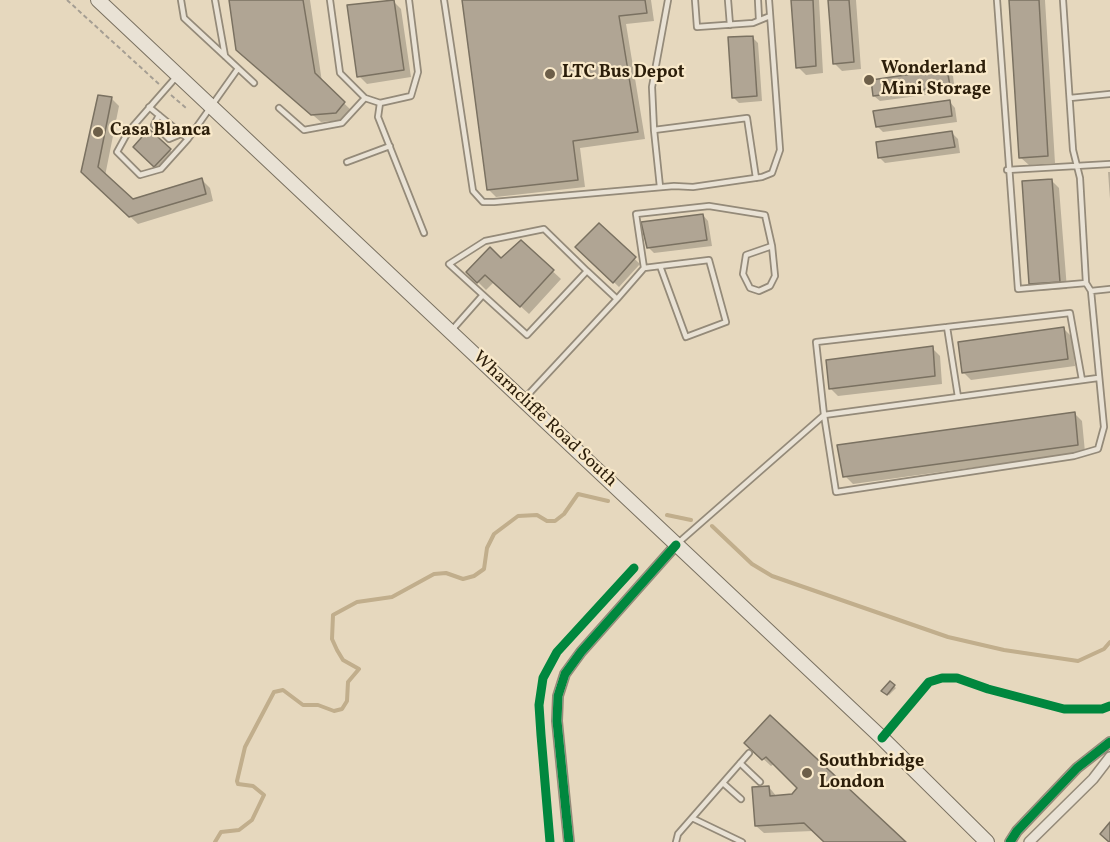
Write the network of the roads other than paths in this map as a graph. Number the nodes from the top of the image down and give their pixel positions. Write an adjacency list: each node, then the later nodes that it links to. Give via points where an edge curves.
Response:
1 (98, 0): 19 (main road, Wharncliffe Road South)
2 (181, 0): 17 (lane, via 184,18)
3 (215, 0): 17 (lane)
4 (330, 0): 22 (lane, via 340,73)
5 (409, 0): 24 (lane, via 418,72 411,96)
6 (444, 0): 40 (lane, via 466,159 477,198 494,202)
7 (668, 0): 30 (lane, via 652,87)
8 (694, 0): 16 (lane, via 697,27)
9 (728, 0): 16 (lane)
10 (758, 0): 15 (lane)
11 (769, 0): 14 (lane)
12 (997, 0): 38 (lane)
13 (1063, 0): 23 (lane)
14 (770, 16): 15 (lane); 39 (lane, via 780,150 772,173)
15 (759, 20): 16 (lane)
16 (730, 24)
17 (225, 57): 18 (lane)
18 (237, 70): 20 (lane); 26 (lane)
19 (178, 75): 25 (lane); 26 (main road, Wharncliffe Road South)
20 (254, 83)
21 (1110, 94): 23 (lane)
22 (365, 98): 24 (lane); 27 (lane, via 342,123 304,130)
23 (1070, 98): 37 (lane)
24 (380, 103): 34 (lane, via 378,117)
25 (149, 107): 28 (lane); 33 (lane, via 117,152 140,175 161,169)
26 (212, 107): 33 (lane); 52 (main road, Wharncliffe Road South)
27 (279, 108)
28 (159, 115): 29 (lane, via 154,125); 31 (lane)
29 (158, 129)
30 (654, 130): 39 (lane, via 747,118); 40 (lane)
31 (181, 134): 32 (lane, via 169,139); 33 (lane)
32 (165, 135)
33 (188, 139)
34 (390, 146): 35 (lane); 41 (lane)
35 (347, 162)
36 (1110, 164): 37 (lane)
37 (1077, 166): 38 (lane); 46 (lane)
38 (1007, 170): 46 (lane, via 1018,289)
39 (756, 178): 40 (lane, via 693,187)
40 (660, 187)
41 (424, 233)
42 (772, 246): 42 (lane, via 746,255 743,274 750,288 759,291 770,286 775,276); 44 (lane, via 765,215 709,206 636,214)
43 (660, 266): 43 (lane, via 709,260 726,322 686,337); 44 (lane)
44 (644, 268): 50 (lane)
45 (587, 271): 49 (lane, via 527,335); 49 (lane, via 544,229 485,241 449,264); 50 (lane)
46 (1086, 283): 48 (lane)
47 (1110, 289): 48 (lane)
48 (1091, 291): 53 (lane)
49 (482, 296): 52 (lane)
50 (617, 299): 56 (lane)
51 (947, 327): 54 (lane, via 1070,312); 55 (lane); 57 (lane, via 816,342)
52 (450, 332): 56 (main road, Wharncliffe Road South)
53 (1098, 378): 54 (lane); 58 (lane)
54 (1082, 381): 55 (lane)
55 (958, 397): 57 (lane)
56 (523, 400): 60 (main road, Wharncliffe Road South)
57 (824, 415): 58 (lane, via 836,492 1074,456 1098,449); 60 (lane)
58 (1103, 415): 59 (lane)
59 (1110, 415)
60 (676, 544): 69 (street, via 565,674 558,696 557,721); 72 (main road, Wharncliffe Road South)
61 (1110, 742): 73 (street, via 1077,768)
62 (749, 753): 64 (lane)
63 (1110, 757): 74 (street)
64 (740, 763): 65 (lane); 66 (lane)
65 (760, 782)
66 (723, 783): 67 (lane); 68 (lane)
67 (741, 799)
68 (692, 818): 70 (lane); 71 (lane)
69 (569, 842)
70 (676, 842)
71 (742, 842)
72 (987, 842)
73 (1010, 842)
74 (1029, 842)

